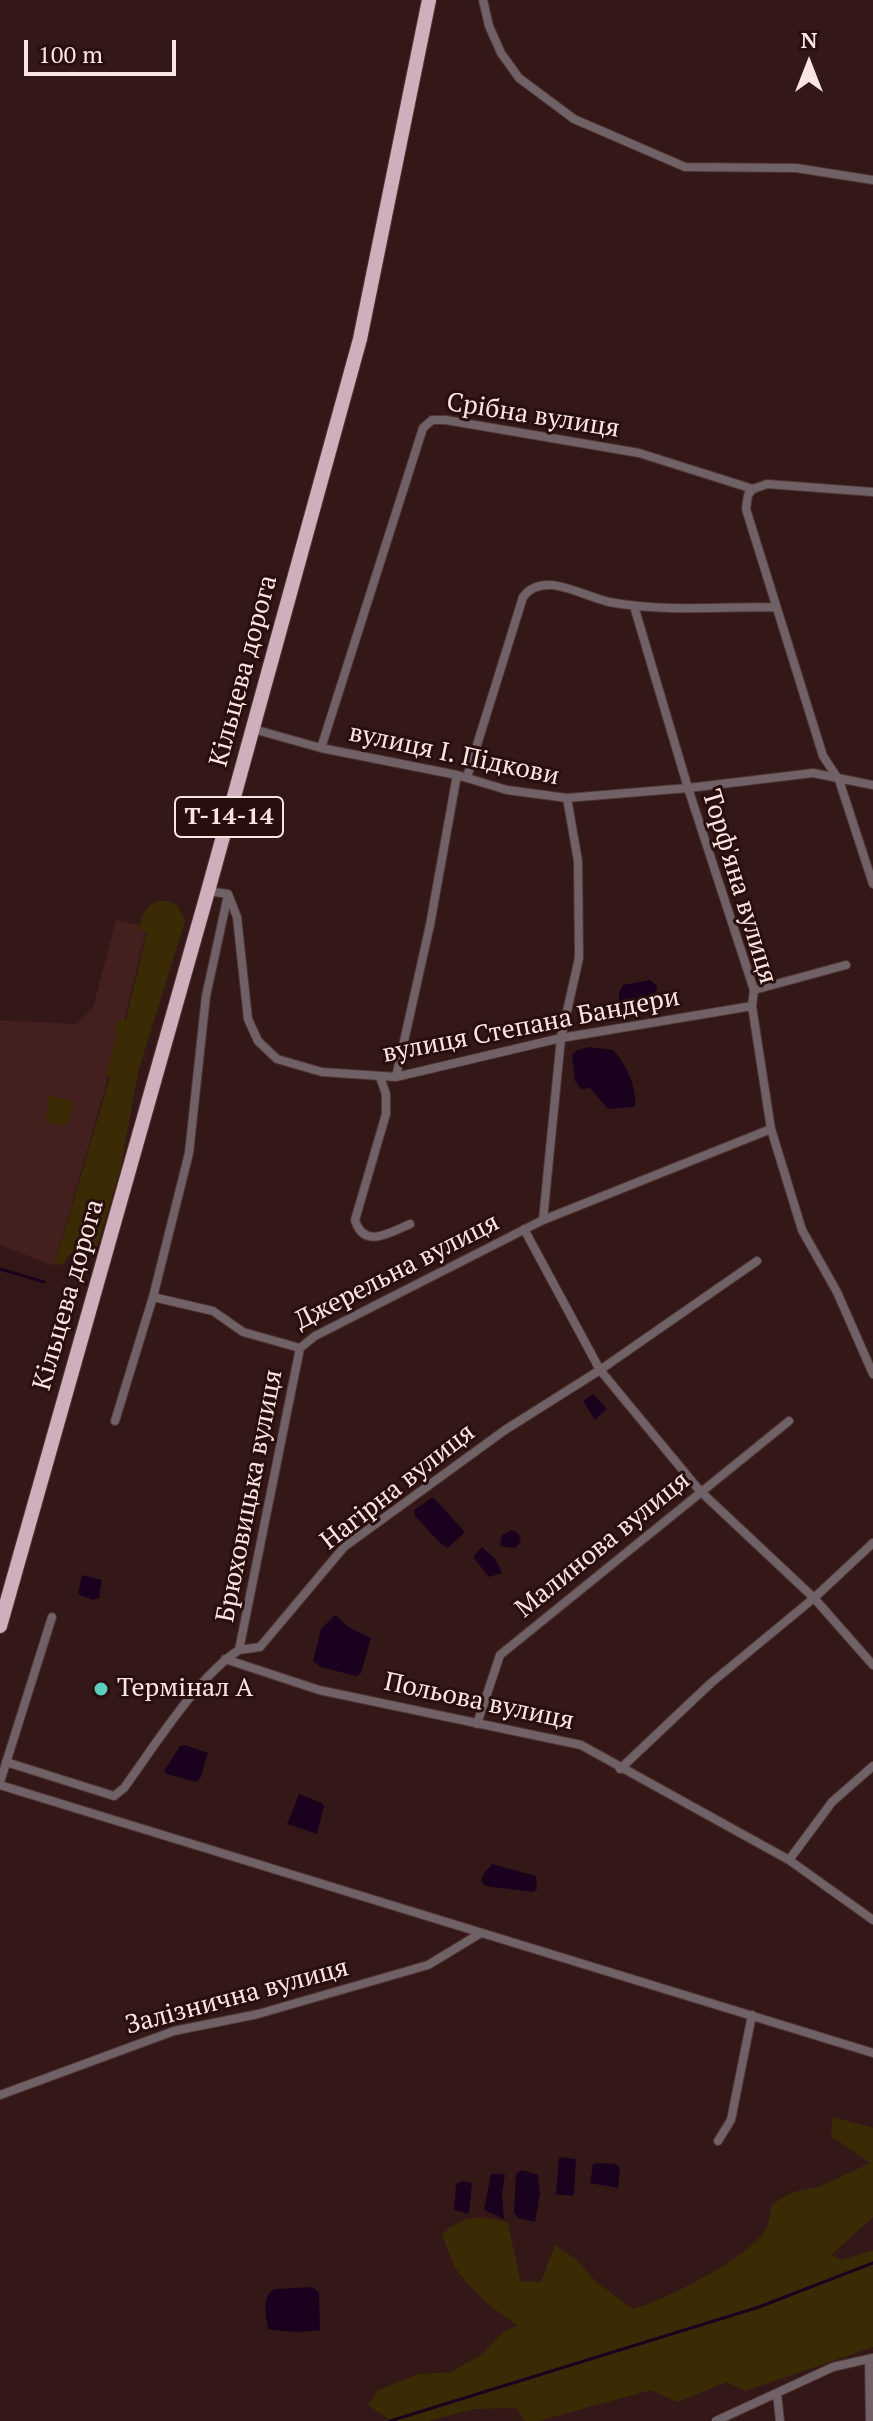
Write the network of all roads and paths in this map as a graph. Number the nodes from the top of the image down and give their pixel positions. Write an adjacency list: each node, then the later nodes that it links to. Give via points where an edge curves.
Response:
1 (429, 0): 8 (highway, Кільцева дорога / Т-14-14, via 360,339)
2 (483, 0): 3 (street, via 501,53 519,78 574,119 685,167 796,168)
3 (873, 180)
4 (753, 489): 5 (street, Срібна вулиця, via 767,484); 7 (street, via 746,509); 9 (street, Срібна вулиця, via 639,453 432,420 423,428)
5 (873, 492)
6 (634, 606): 7 (street); 11 (street, via 551,584 529,589); 14 (street, Торф'яна вулиця)
7 (776, 607): 12 (street, via 823,756)
8 (253, 729): 9 (street, вулиця І. Підкови); 17 (highway, Кільцева дорога / Т-14-14)
9 (321, 748): 10 (street, вулиця І. Підкови)
10 (457, 775): 11 (street, вулиця І. Підкови); 24 (street)
11 (467, 777): 15 (street, вулиця І. Підкови, via 507,790)
12 (839, 780): 13 (street, вулиця І. Підкови); 14 (street, вулиця І. Підкови, via 813,773); 16 (street)
13 (873, 785)
14 (688, 788): 15 (street, вулиця І. Підкови); 20 (street, Торф'яна вулиця)
15 (567, 798): 22 (street, via 578,861 579,958)
16 (873, 884)
17 (208, 891): 18 (street); 40 (highway, Кільцева дорога / Т-14-14)
18 (228, 894): 23 (street, вулиця Степана Бандери, via 237,917 248,1019 258,1041 277,1059 322,1072); 30 (street, via 206,996 189,1153)
19 (846, 965): 20 (street)
20 (754, 990): 21 (street, Торф'яна вулиця)
21 (752, 1006): 22 (street, вулиця Степана Бандери); 25 (street, Торф'яна вулиця)
22 (561, 1038): 24 (street, вулиця Степана Бандери); 26 (street)
23 (380, 1077): 24 (street, вулиця Степана Бандери); 27 (street, via 386,1114 355,1220 366,1236 375,1238)
24 (396, 1077)
25 (771, 1129): 26 (street, Джерельна вулиця); 33 (street, Торф'яна вулиця, via 802,1230)
26 (543, 1220): 28 (street, Джерельна вулиця)
27 (410, 1224)
28 (524, 1229): 31 (street, Джерельна вулиця); 32 (street)
29 (757, 1261): 32 (street, Нагірна вулиця)
30 (153, 1297): 31 (street, Джерельна вулиця, via 213,1311 243,1332); 34 (street)
31 (300, 1348): 41 (street, Брюховицька вулиця)
32 (600, 1370): 36 (street); 41 (street, Нагірна вулиця, via 505,1430 344,1547 260,1647)
33 (873, 1374)
34 (115, 1421)
35 (789, 1421): 36 (street, Малинова вулиця)
36 (700, 1491): 38 (street); 44 (street, Малинова вулиця, via 500,1655)
37 (873, 1543): 38 (street)
38 (814, 1598): 43 (street); 47 (street, via 711,1683)
39 (52, 1617): 45 (street)
40 (0, 1626)
41 (239, 1650): 42 (street, Брюховицька вулиця)
42 (225, 1659): 44 (street, Польова вулиця, via 308,1688); 45 (street, Брюховицька вулиця, via 114,1796)
43 (873, 1665)
44 (477, 1724): 47 (street, Польова вулиця, via 581,1745)
45 (6, 1762): 48 (street)
46 (873, 1766): 49 (street, via 832,1802)
47 (620, 1769): 49 (street, Польова вулиця)
48 (0, 1783): 51 (street)
49 (789, 1860): 50 (street, Польова вулиця)
50 (873, 1920)
51 (481, 1933): 52 (street); 54 (street, Залізнична вулиця, via 428,1965 258,2014 174,2031)
52 (752, 2015): 53 (street); 55 (street, via 731,2120)
53 (873, 2053)
54 (0, 2095)
55 (718, 2141)
56 (871, 2359): 57 (street, via 833,2367); 60 (street)
57 (777, 2394): 58 (street); 59 (street)
58 (716, 2421)
59 (780, 2421)
60 (870, 2421)

